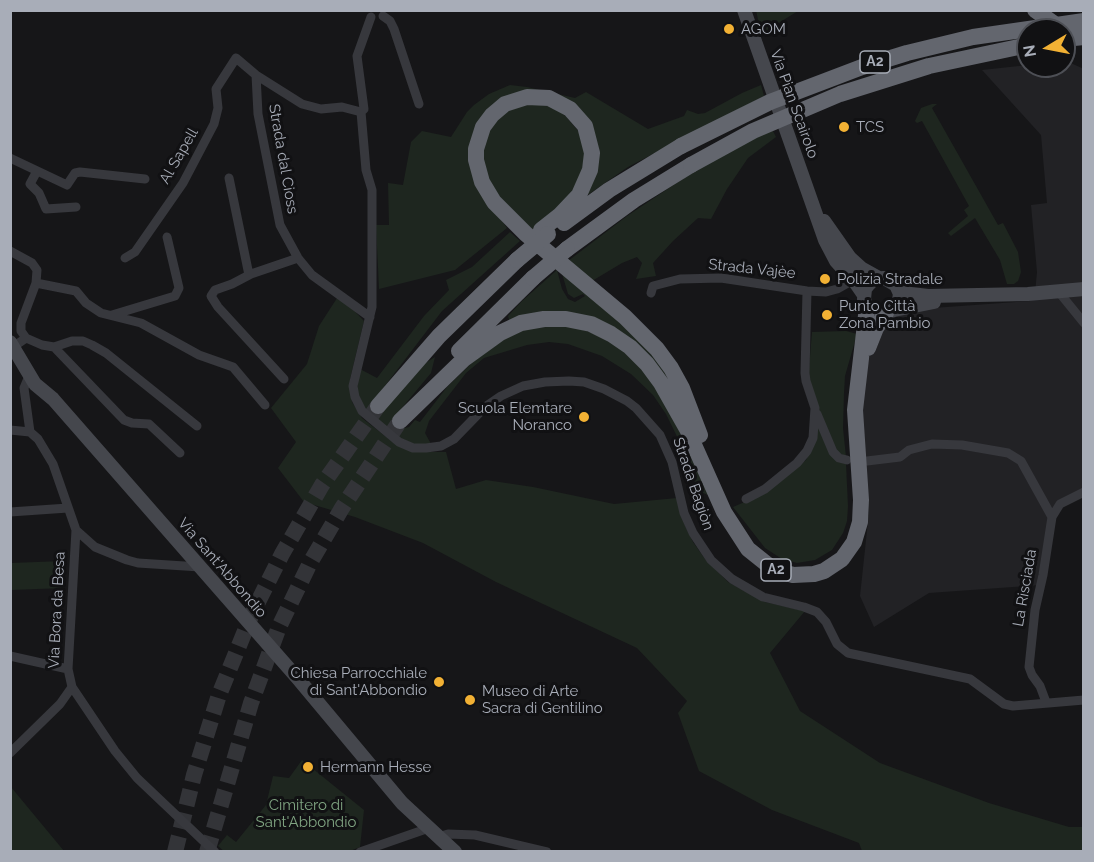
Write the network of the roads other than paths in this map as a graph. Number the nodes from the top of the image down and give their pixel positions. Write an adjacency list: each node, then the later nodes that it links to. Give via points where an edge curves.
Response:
1 (745, 12): 13 (main road, Via Pian Scairolo)
2 (383, 13): 3 (street, via 378,20); 7 (street, via 394,29)
3 (371, 14): 8 (street, Strada Bagiòn, via 357,56 364,109)
4 (1083, 21): 15 (highway, A2, bridge, via 1020,28 922,49 770,102 681,146)
5 (1016, 48): 50 (highway, A2, bridge, via 929,66 851,90 761,128 691,165 634,200 533,278 459,351 399,423 475,349 500,333 532,321 579,321 621,340 654,373 674,403)
6 (256, 75): 8 (street, via 302,104); 18 (street, Al Sapell, via 236,58 216,89 218,108 214,124 183,183 135,252); 19 (street, Strada dal Cioss, via 258,114 280,225)
7 (419, 104)
8 (361, 112): 33 (street, Strada Bagiòn, via 366,170 372,190)
9 (10, 158): 10 (street)
10 (37, 171): 12 (street, via 67,185 80,172); 14 (street, via 30,184 46,209)
11 (229, 178): 20 (street)
12 (145, 179)
13 (813, 204): 21 (main road, Via Pian Scairolo, via 843,251); 22 (main road, Via Pian Scairolo, via 830,252)
14 (76, 207)
15 (545, 232): 42 (highway, A2, via 483,282); 50 (highway, A2, via 579,195 590,170 589,134 576,114 557,101 534,96 519,98 505,104 483,127 476,149 482,182 510,219 625,317 664,358 686,397)
16 (167, 237): 32 (street, via 179,288 175,296)
17 (10, 251): 23 (street, via 32,262 38,270)
18 (125, 258)
19 (298, 258): 20 (street); 33 (street, Strada dal Cioss, via 312,275)
20 (249, 275): 40 (street, via 215,290 211,296)
21 (879, 278): 24 (main road, via 892,281); 30 (main road, via 868,284)
22 (854, 280): 26 (street, Strada Vajèe, via 837,289); 30 (main road, Via Pian Scairolo)
23 (36, 283): 32 (street, via 76,291 86,303); 35 (street, via 21,324)
24 (898, 289): 29 (main road, via 921,296); 31 (main road, via 899,300)
25 (1083, 289): 27 (main road)
26 (807, 291): 28 (street, Strada Vajèe, via 721,279 680,279 653,286); 43 (street, via 805,373)
27 (1058, 291): 29 (main road); 34 (street)
28 (651, 293)
29 (962, 296): 31 (main road)
30 (866, 301): 31 (main road, via 876,313); 38 (highway, A2)
31 (890, 311): 38 (highway, A2, via 873,335)
32 (110, 316): 41 (street, via 141,323 199,355 232,367)
33 (370, 317): 62 (street, Strada Bagiòn, via 353,378 353,392 362,411 399,442 418,448 446,444 494,400 529,384 584,382 604,389 636,408 660,435 693,533 711,560 732,579 763,597 817,612 837,644 848,653 970,679 1004,704)
34 (1083, 323)
35 (26, 338): 36 (street); 37 (street)
36 (12, 345): 39 (main road, Via Sant'Abbondio)
37 (54, 347): 44 (street, via 72,341 92,345); 47 (street, via 123,420 149,424)
38 (859, 374): 50 (highway, A2, via 855,410 860,522 854,542 834,566 802,576 782,573 764,564 735,531)
39 (29, 376): 46 (street, Via Bora da Besa, via 24,388); 57 (main road, Via Sant'Abbondio)
40 (284, 379)
41 (265, 405)
42 (378, 406)
43 (815, 408): 48 (street, via 830,448); 52 (street, via 813,438 802,458 765,489)
44 (197, 426)
45 (10, 430): 46 (street)
46 (30, 432): 53 (street, Via Bora da Besa, via 53,464)
47 (180, 453)
48 (847, 460)
49 (867, 461): 55 (street, via 900,456 932,444 1008,453 1021,461)
50 (715, 491)
51 (1083, 492): 55 (street, via 1060,504)
52 (746, 499)
53 (68, 508): 54 (street); 56 (street, Via Bora da Besa)
54 (10, 512)
55 (1052, 517): 62 (street, La Risciada, via 1029,667)
56 (76, 530): 57 (street, Via Bora da Besa, via 95,547 127,560); 59 (street, Via Bora da Besa)
57 (200, 567): 64 (main road, Via Sant'Abbondio, via 412,814)
58 (10, 656): 59 (street)
59 (68, 669): 60 (street, Via Bora da Besa)
60 (72, 687): 63 (street); 65 (street, Via Bora da Besa, via 138,778)
61 (1083, 700): 62 (street)
62 (1046, 702)
63 (10, 753)
64 (434, 833): 66 (street); 67 (main road, Via Sant'Abbondio); 68 (street, via 475,834)
65 (215, 852)
66 (360, 852)
67 (455, 852)
68 (547, 852)

